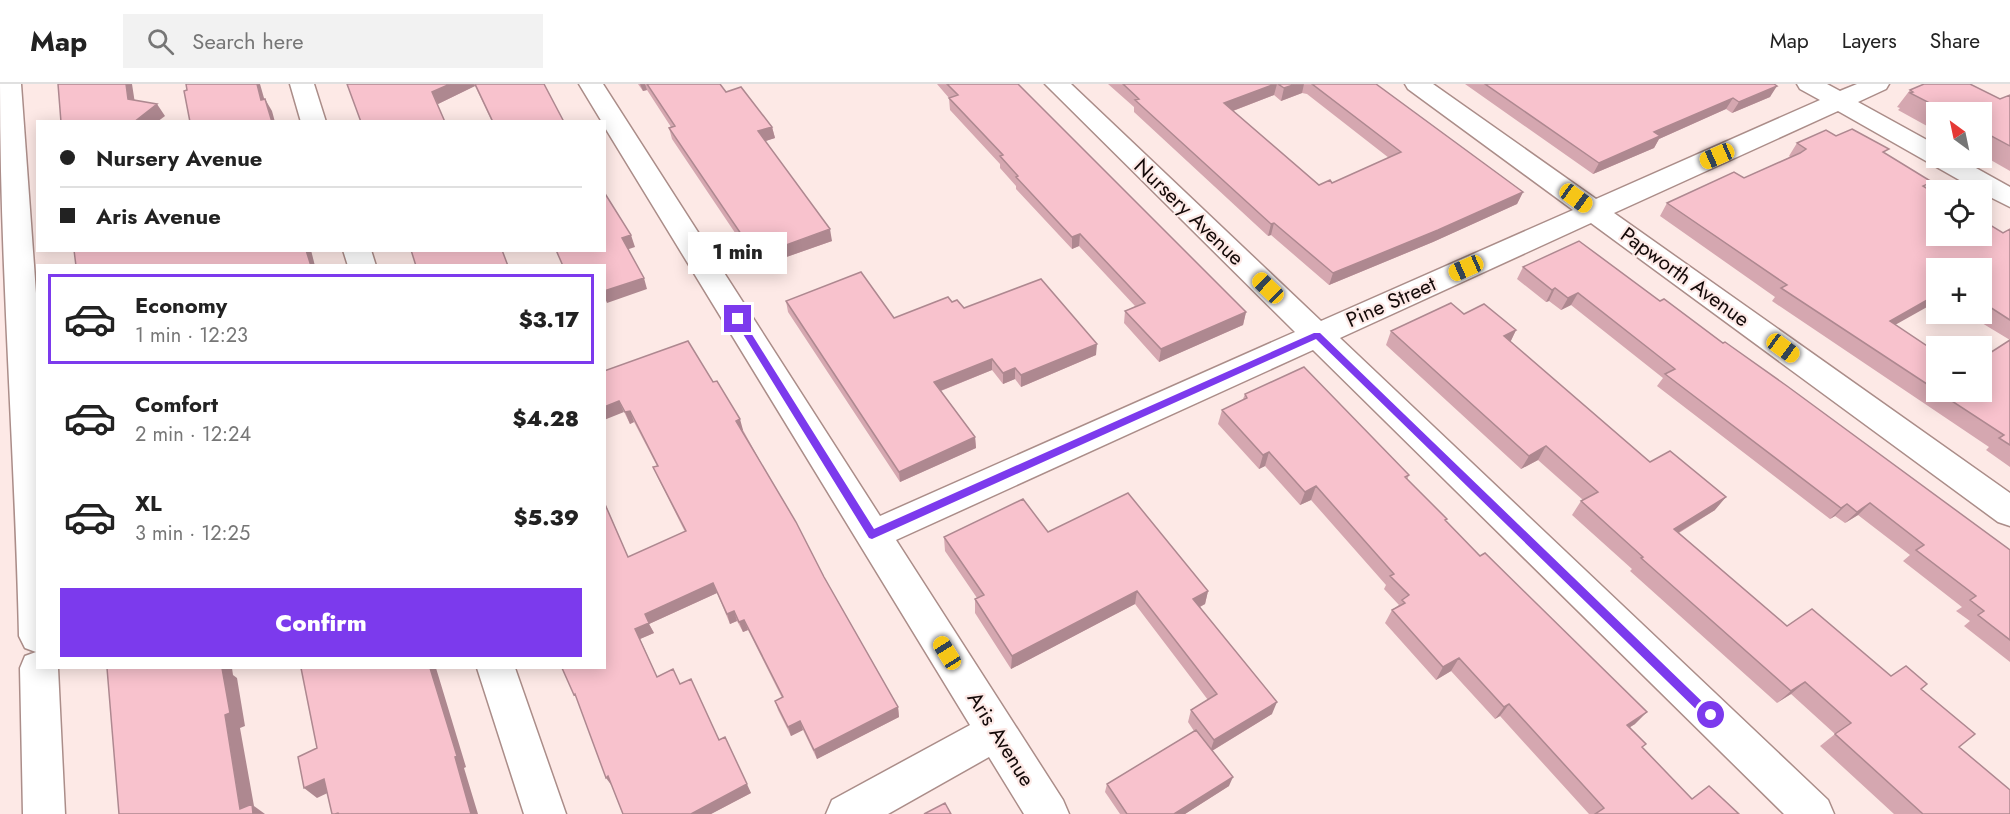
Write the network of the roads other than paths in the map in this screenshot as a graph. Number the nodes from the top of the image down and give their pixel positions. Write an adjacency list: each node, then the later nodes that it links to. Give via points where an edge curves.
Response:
1 (302, 84): 9 (street)
2 (591, 84): 16 (street, Aris Avenue)
3 (1057, 84): 14 (street, Nursery Avenue)
4 (1418, 84): 13 (street, Papworth Avenue)
5 (1809, 84): 8 (street)
6 (1877, 84): 8 (street, Pine Street)
7 (6, 88): 17 (street)
8 (1839, 101): 10 (street); 13 (street, Pine Street)
9 (313, 120)
10 (1926, 150)
11 (1957, 168): 12 (street)
12 (2010, 198)
13 (1594, 210): 14 (street, Pine Street); 15 (street, Papworth Avenue)
14 (1317, 335): 16 (street, Pine Street); 25 (street, Nursery Avenue)
15 (2010, 512)
16 (872, 535): 20 (street, Aris Avenue)
17 (36, 580)
18 (39, 669): 21 (street)
19 (496, 669): 22 (street)
20 (996, 732): 23 (street); 24 (street, Aris Avenue)
21 (44, 814)
22 (545, 814)
23 (847, 814)
24 (1048, 814)
25 (1813, 814)

